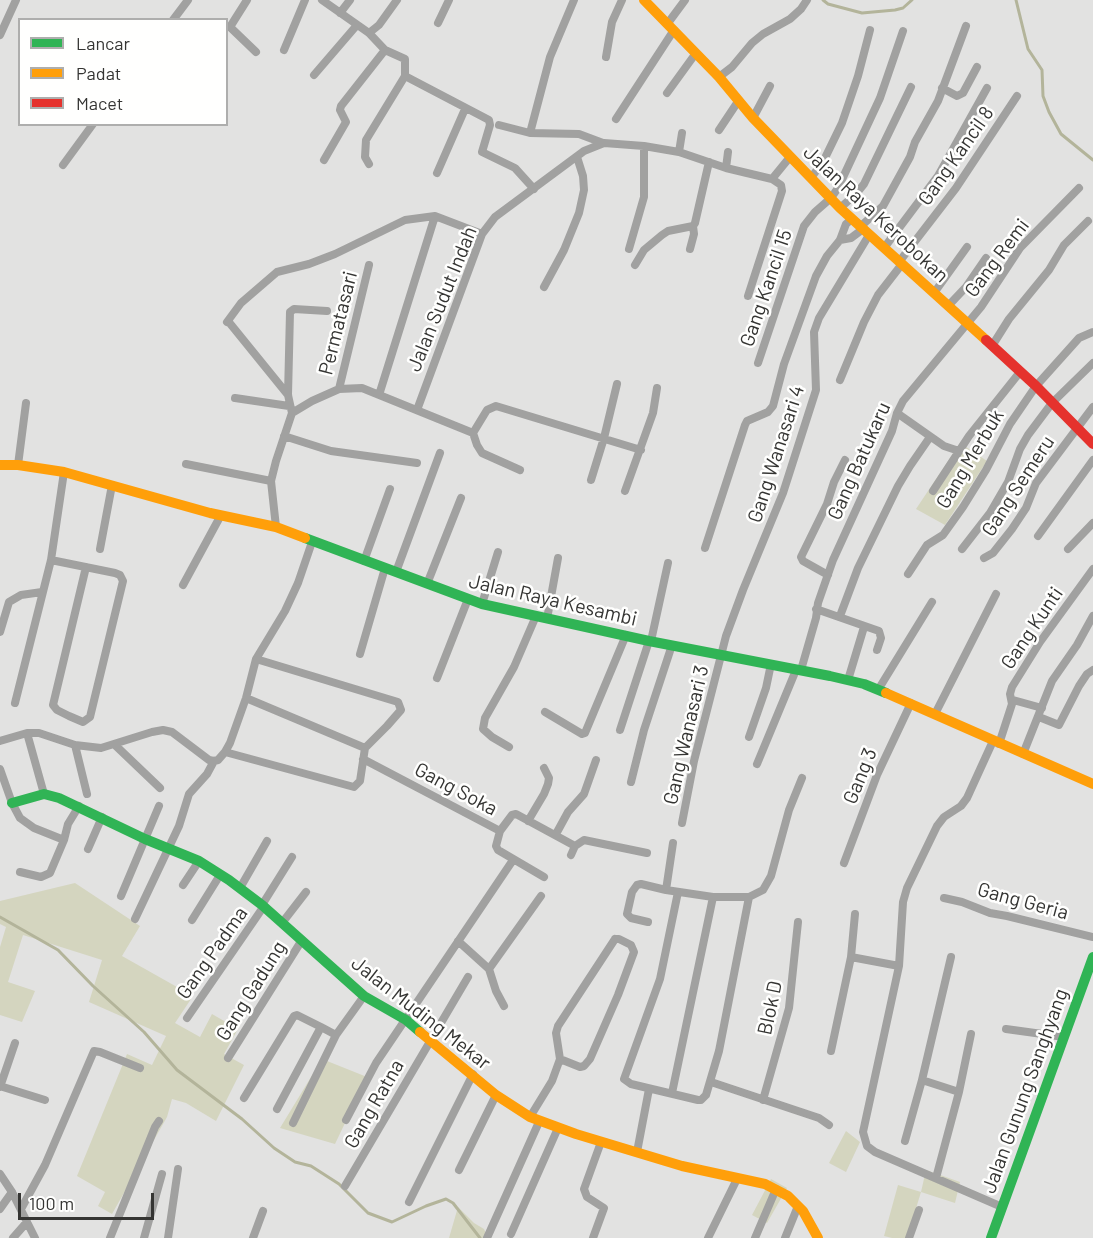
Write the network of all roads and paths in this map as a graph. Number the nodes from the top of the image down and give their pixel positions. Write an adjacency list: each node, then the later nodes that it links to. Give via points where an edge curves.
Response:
1 (16, 0): 24 (street)
2 (188, 0): 15 (street)
3 (248, 0): 20 (street)
4 (305, 0): 25 (street)
5 (322, 0): 14 (street)
6 (350, 0): 14 (street)
7 (397, 0): 23 (street)
8 (449, 0): 16 (street)
9 (574, 0): 47 (street, via 550,57)
10 (622, 0): 29 (street, via 612,22)
11 (644, 0): 18 (street, Jalan Raya Kerobokan)
12 (685, 0): 18 (street)
13 (807, 0): 33 (street, via 790,19 752,43)
14 (340, 12): 17 (street)
15 (174, 18)
16 (438, 22)
17 (357, 25): 23 (street); 31 (street)
18 (671, 26): 28 (street, Jalan Raya Kerobokan); 43 (street, via 651,66)
19 (966, 26): 36 (street)
20 (228, 29): 27 (street)
21 (870, 30): 57 (street, via 851,101)
22 (903, 31): 61 (street, Gang Kancil 15, via 880,98)
23 (369, 33): 26 (street)
24 (0, 35)
25 (284, 50)
26 (385, 50): 32 (street, via 405,59); 51 (street, via 341,106 346,122)
27 (256, 52)
28 (696, 53): 33 (street, Jalan Raya Kerobokan); 38 (street)
29 (606, 57)
30 (977, 67): 36 (street, via 963,93 957,96)
31 (314, 75)
32 (405, 76): 41 (street); 54 (street, via 366,140 364,149)
33 (719, 77): 40 (street, Jalan Raya Kerobokan)
34 (770, 86): 42 (street)
35 (911, 87): 62 (street, via 869,174)
36 (942, 88): 66 (street, via 883,206)
37 (987, 88): 69 (street, via 938,176)
38 (667, 93)
39 (1017, 96): 74 (street, Gang Kancil 8)
40 (739, 100): 42 (street, Jalan Raya Kerobokan); 46 (street)
41 (465, 109): 56 (street); 60 (street, via 490,122 482,152 515,168)
42 (753, 118): 53 (street, Jalan Raya Kerobokan)
43 (616, 119)
44 (499, 125): 47 (street)
45 (92, 126): 55 (street)
46 (719, 130)
47 (530, 133): 48 (street, via 579,134)
48 (601, 142): 49 (street); 50 (street, Jalan Sudut Indah)
49 (644, 146): 52 (street, via 680,144); 71 (street, via 644,197)
50 (577, 157): 60 (street, Jalan Sudut Indah); 77 (street, via 584,190 579,213)
51 (324, 160)
52 (709, 162): 58 (street, via 727,161); 65 (street)
53 (786, 162): 57 (street, Jalan Raya Kerobokan); 58 (street)
54 (369, 164)
55 (63, 165)
56 (437, 174)
57 (813, 175): 61 (street, Jalan Raya Kerobokan)
58 (773, 178): 79 (street, via 782,191)
59 (1079, 188): 82 (street, Gang Remi, via 1020,248)
60 (534, 189): 67 (street, Jalan Sudut Indah, via 495,217)
61 (831, 198): 62 (street, Jalan Raya Kerobokan); 85 (street, Gang Kancil 15, via 804,226)
62 (840, 208): 66 (street, Jalan Raya Kerobokan)
63 (435, 216): 67 (street); 93 (street, via 405,220 335,254 277,272 241,303 227,322); 94 (street)
64 (1088, 221): 84 (street, via 1064,245)
65 (693, 226): 72 (street); 76 (street, via 662,235 644,250)
66 (861, 227): 68 (street, via 851,238); 68 (street, via 846,224); 69 (street, Jalan Raya Kerobokan); 165 (street, Gang Wanasari 4, via 816,325 813,404)
67 (482, 234): 100 (street, Jalan Sudut Indah)
68 (840, 240): 131 (street, via 827,256 806,300 773,406 745,425)
69 (887, 244): 74 (street, Jalan Raya Kerobokan)
70 (967, 247): 78 (street)
71 (629, 249)
72 (690, 249)
73 (987, 258): 80 (street)
74 (900, 263): 78 (street, Jalan Raya Kerobokan); 88 (street, Gang Kancil 8, via 864,322)
75 (369, 264): 92 (street, Permatasari)
76 (635, 265)
77 (544, 287)
78 (934, 293): 80 (street, Jalan Raya Kerobokan)
79 (748, 296)
80 (948, 306): 82 (street, Jalan Raya Kerobokan)
81 (327, 311): 93 (street, via 290,312)
82 (970, 320): 84 (street, Jalan Raya Kerobokan); 101 (street, Gang Batukaru)
83 (1093, 332): 90 (street, Gang Merbuk, via 1079,338)
84 (992, 346): 87 (street, Jalan Raya Kerobokan)
85 (758, 363)
86 (1093, 363): 97 (street)
87 (1020, 372): 90 (street, Jalan Raya Kerobokan); 109 (street)
88 (840, 380)
89 (617, 384): 106 (street)
90 (1035, 386): 97 (street, Jalan Raya Kerobokan); 145 (street, Gang Merbuk, via 963,507 943,535 927,545)
91 (657, 388): 108 (street)
92 (339, 389): 94 (street, via 362,388); 99 (street)
93 (288, 395): 99 (street)
94 (380, 395): 100 (street)
95 (236, 398): 99 (street)
96 (26, 403): 116 (street)
97 (1052, 403): 102 (street, Jalan Raya Kerobokan); 133 (street, via 1020,448 1011,476 990,513)
98 (1093, 407): 102 (street, Gang Semeru)
99 (291, 410): 104 (street)
100 (417, 410): 103 (street)
101 (897, 413): 105 (street); 146 (street, Gang Batukaru)
102 (1076, 428): 107 (street, Jalan Raya Kerobokan); 137 (street, Gang Semeru, via 1036,483 1012,529 993,553)
103 (473, 433): 106 (street, via 487,410 496,406); 117 (street, via 482,453)
104 (284, 436): 113 (street, via 331,451); 120 (street)
105 (930, 437): 109 (street); 155 (street, via 898,486 858,568)
106 (604, 438): 108 (street); 119 (street)
107 (1093, 444)
108 (641, 450): 123 (street)
109 (959, 451): 124 (street)
110 (440, 453): 144 (street)
111 (845, 460): 146 (street, via 801,557)
112 (1093, 460): 129 (street)
113 (417, 463)
114 (186, 464): 120 (street)
115 (0, 465): 116 (street, Jalan Raya Kesambi)
116 (18, 465): 118 (street, Jalan Raya Kesambi)
117 (520, 470)
118 (64, 472): 121 (street, Jalan Raya Kesambi); 138 (street)
119 (591, 480)
120 (271, 481): 128 (street)
121 (112, 485): 126 (street, Jalan Raya Kesambi); 132 (street)
122 (390, 489): 139 (street)
123 (625, 491)
124 (933, 491)
125 (461, 498): 147 (street)
126 (221, 515): 128 (street, Jalan Raya Kesambi); 148 (street)
127 (1093, 523): 134 (street)
128 (276, 527): 130 (street, Jalan Raya Kesambi)
129 (1038, 536)
130 (312, 542): 139 (street, Jalan Raya Kesambi); 166 (street, via 298,584)
131 (705, 548)
132 (100, 549)
133 (962, 549)
134 (1068, 549)
135 (498, 552): 153 (street)
136 (558, 558): 157 (street)
137 (984, 558)
138 (51, 560): 141 (street); 149 (street)
139 (364, 561): 142 (street, Jalan Raya Kesambi)
140 (668, 563): 161 (street)
141 (86, 567): 141 (street, via 52,705 83,722 90,717 123,581 120,575)
142 (385, 568): 144 (street, Jalan Raya Kesambi); 164 (street)
143 (1093, 569): 174 (street, Gang Kunti, via 1022,670 1011,691)
144 (396, 572): 147 (street, Jalan Raya Kesambi)
145 (908, 574)
146 (828, 575): 154 (street, Gang Batukaru)
147 (427, 584): 151 (street, Jalan Raya Kesambi)
148 (183, 585)
149 (42, 592): 159 (street, via 21,595 9,602); 175 (street)
150 (996, 594): 179 (street)
151 (468, 599): 153 (street, Jalan Raya Kesambi); 170 (street)
152 (932, 602): 172 (street)
153 (482, 604): 157 (street, Jalan Raya Kesambi)
154 (816, 609): 155 (street); 168 (street, Gang Batukaru)
155 (840, 616): 158 (street)
156 (1093, 616): 177 (street, via 1052,681)
157 (541, 618): 160 (street, Jalan Raya Kesambi); 188 (street, via 484,718 483,729)
158 (864, 627): 163 (street, via 881,634); 171 (street)
159 (0, 632)
160 (626, 636): 161 (street, Jalan Raya Kesambi); 178 (street, via 585,733)
161 (650, 641): 162 (street, Jalan Raya Kesambi); 181 (street)
162 (672, 645): 165 (street, Jalan Raya Kesambi); 199 (street)
163 (877, 650)
164 (360, 654)
165 (722, 654): 167 (street, Jalan Raya Kesambi); 209 (street, Gang Wanasari 3)
166 (256, 660): 173 (street); 189 (street, via 398,702 400,710)
167 (771, 664): 168 (street, Jalan Raya Kesambi); 183 (street)
168 (799, 670): 171 (street, Jalan Raya Kesambi); 195 (street, Gang Batukaru)
169 (1093, 670): 180 (street, via 1079,686 1059,724)
170 (437, 678)
171 (848, 680): 172 (street, Jalan Raya Kesambi)
172 (878, 690): 176 (street, Jalan Raya Kesambi)
173 (246, 698): 189 (street); 190 (street)
174 (1013, 700): 177 (street); 185 (street, Gang Kunti)
175 (15, 703)
176 (911, 704): 179 (street, Jalan Raya Kesambi); 224 (street, Gang 3, via 877,776)
177 (1042, 708): 180 (street)
178 (545, 712)
179 (934, 714): 185 (street, Jalan Raya Kesambi)
180 (1039, 717): 191 (street)
181 (620, 730)
182 (27, 734): 184 (street); 186 (street, via 39,733); 202 (street)
183 (749, 737)
184 (0, 741)
185 (996, 742): 191 (street, Jalan Raya Kesambi); 251 (street, Gang Kunti, via 968,798 937,826 907,888)
186 (75, 745): 187 (street); 203 (street)
187 (115, 745): 194 (street, via 163,730); 201 (street)
188 (509, 747)
189 (365, 748): 192 (street)
190 (225, 752): 192 (street, via 354,787 360,781); 194 (street)
191 (1023, 754): 200 (street, Jalan Raya Kesambi)
192 (363, 759): 210 (street, Gang Soka)
193 (596, 760): 211 (street, via 584,794)
194 (214, 761): 218 (street, via 189,794)
195 (757, 764)
196 (544, 768): 208 (street, via 548,784)
197 (0, 769): 204 (street)
198 (802, 778): 236 (street, via 768,885)
199 (631, 782)
200 (1093, 784)
201 (160, 788)
202 (44, 794): 204 (street); 205 (street, Jalan Muding Mekar)
203 (87, 794)
204 (12, 803): 213 (street, via 25,823)
205 (79, 806): 207 (street, Jalan Muding Mekar); 213 (street)
206 (159, 807): 212 (street)
207 (102, 818): 212 (street, Jalan Muding Mekar); 217 (street)
208 (528, 820): 210 (street, via 514,814); 211 (street)
209 (682, 824)
210 (500, 831): 222 (street, Gang Soka, via 496,846)
211 (556, 834): 216 (street)
212 (145, 839): 218 (street, Jalan Muding Mekar); 233 (street)
213 (64, 840): 225 (street, via 50,873 41,877)
214 (267, 841): 229 (street)
215 (673, 843): 230 (street)
216 (575, 846): 219 (street, via 587,840); 220 (street)
217 (88, 849)
218 (169, 849): 223 (street, Jalan Muding Mekar); 240 (street)
219 (647, 854)
220 (571, 855)
221 (292, 857): 238 (street, Gang Padma)
222 (513, 860): 227 (street, Gang Soka); 247 (street)
223 (199, 861): 226 (street, Jalan Muding Mekar); 228 (street)
224 (844, 863)
225 (20, 872)
226 (220, 875): 229 (street, Jalan Muding Mekar); 241 (street)
227 (544, 877)
228 (183, 885)
229 (240, 888): 238 (street, Jalan Muding Mekar)
230 (666, 890): 232 (street); 242 (street, via 641,884 635,887 627,914)
231 (306, 892): 244 (street)
232 (678, 892): 235 (street); 273 (street, via 660,979 624,1076 626,1082)
233 (121, 896)
234 (541, 896): 252 (street)
235 (713, 897): 236 (street); 275 (street)
236 (749, 897): 271 (street)
237 (944, 898): 245 (street, Gang Geria, via 990,914)
238 (263, 906): 244 (street, Jalan Muding Mekar); 256 (street, Gang Padma)
239 (855, 914): 248 (street)
240 (135, 919)
241 (192, 920)
242 (648, 922)
243 (798, 922): 279 (street, Blok D, via 789,1008)
244 (282, 923): 246 (street, Jalan Muding Mekar)
245 (1093, 937)
246 (302, 940): 254 (street, Jalan Muding Mekar); 266 (street, Gang Gadung)
247 (458, 941): 252 (street); 257 (street)
248 (852, 957): 251 (street); 265 (street)
249 (951, 957): 270 (street)
250 (1093, 957): 262 (street, Jalan Gunung Sanghyang)
251 (899, 966): 294 (street, Gang Kunti, via 863,1132 867,1146 875,1152)
252 (489, 969): 255 (street)
253 (468, 976): 263 (street, Gang Ratna)
254 (364, 996): 257 (street, Jalan Muding Mekar); 261 (street)
255 (504, 1006)
256 (187, 1018)
257 (406, 1020): 263 (street, Jalan Muding Mekar); 282 (street, via 376,1063)
258 (321, 1027): 261 (street); 277 (street, via 294,1016); 280 (street)
259 (1006, 1029): 262 (street)
260 (971, 1034): 274 (street)
261 (336, 1035): 284 (street)
262 (1064, 1037): 301 (street, Jalan Gunung Sanghyang)
263 (431, 1039): 269 (street, Jalan Muding Mekar); 296 (street, Gang Ratna)
264 (15, 1043): 272 (street)
265 (831, 1051)
266 (228, 1058)
267 (560, 1059): 267 (street, via 558,1026 612,942 619,939 631,945 634,952 629,966 587,1064 580,1067); 281 (street)
268 (140, 1068): 303 (street, via 94,1051 45,1165)
269 (473, 1074): 276 (street, Jalan Muding Mekar); 299 (street)
270 (922, 1080): 274 (street); 287 (street)
271 (711, 1082): 275 (street, via 702,1100); 279 (street)
272 (0, 1086): 278 (street)
273 (649, 1089): 275 (street); 289 (street)
274 (958, 1092): 294 (street)
275 (672, 1093)
276 (496, 1095): 281 (street, Jalan Muding Mekar); 291 (street)
277 (244, 1098)
278 (45, 1100)
279 (763, 1100): 285 (street, via 819,1118)
280 (277, 1109)
281 (535, 1119): 286 (street, Jalan Muding Mekar); 314 (street)
282 (346, 1120)
283 (159, 1121): 310 (street)
284 (293, 1123)
285 (829, 1125)
286 (558, 1128): 288 (street, Jalan Muding Mekar); 307 (street)
287 (905, 1141)
288 (601, 1142): 289 (street, Jalan Muding Mekar); 315 (street, via 584,1189 587,1197 604,1208)
289 (637, 1152): 295 (street, Jalan Muding Mekar)
290 (178, 1169): 312 (street)
291 (459, 1170)
292 (0, 1174): 298 (street)
293 (162, 1174): 311 (street)
294 (936, 1178): 301 (street, Gang Kunti)
295 (737, 1179): 297 (street, Jalan Muding Mekar); 316 (street)
296 (345, 1186)
297 (776, 1189): 300 (street, Jalan Muding Mekar); 317 (street)
298 (12, 1192): 302 (street); 303 (street)
299 (409, 1202)
300 (798, 1206): 318 (street); 319 (street, Jalan Muding Mekar)
301 (1002, 1207): 321 (street, Jalan Gunung Sanghyang)
302 (0, 1209)
303 (21, 1209): 306 (street)
304 (919, 1210): 320 (street)
305 (263, 1211): 313 (street)
306 (27, 1222): 308 (street); 309 (street)
307 (511, 1234)
308 (14, 1238)
309 (35, 1238)
310 (110, 1238)
311 (144, 1238)
312 (168, 1238)
313 (253, 1238)
314 (487, 1238)
315 (593, 1238)
316 (708, 1238)
317 (755, 1238)
318 (785, 1238)
319 (818, 1238)
320 (909, 1238)
321 (991, 1238)

